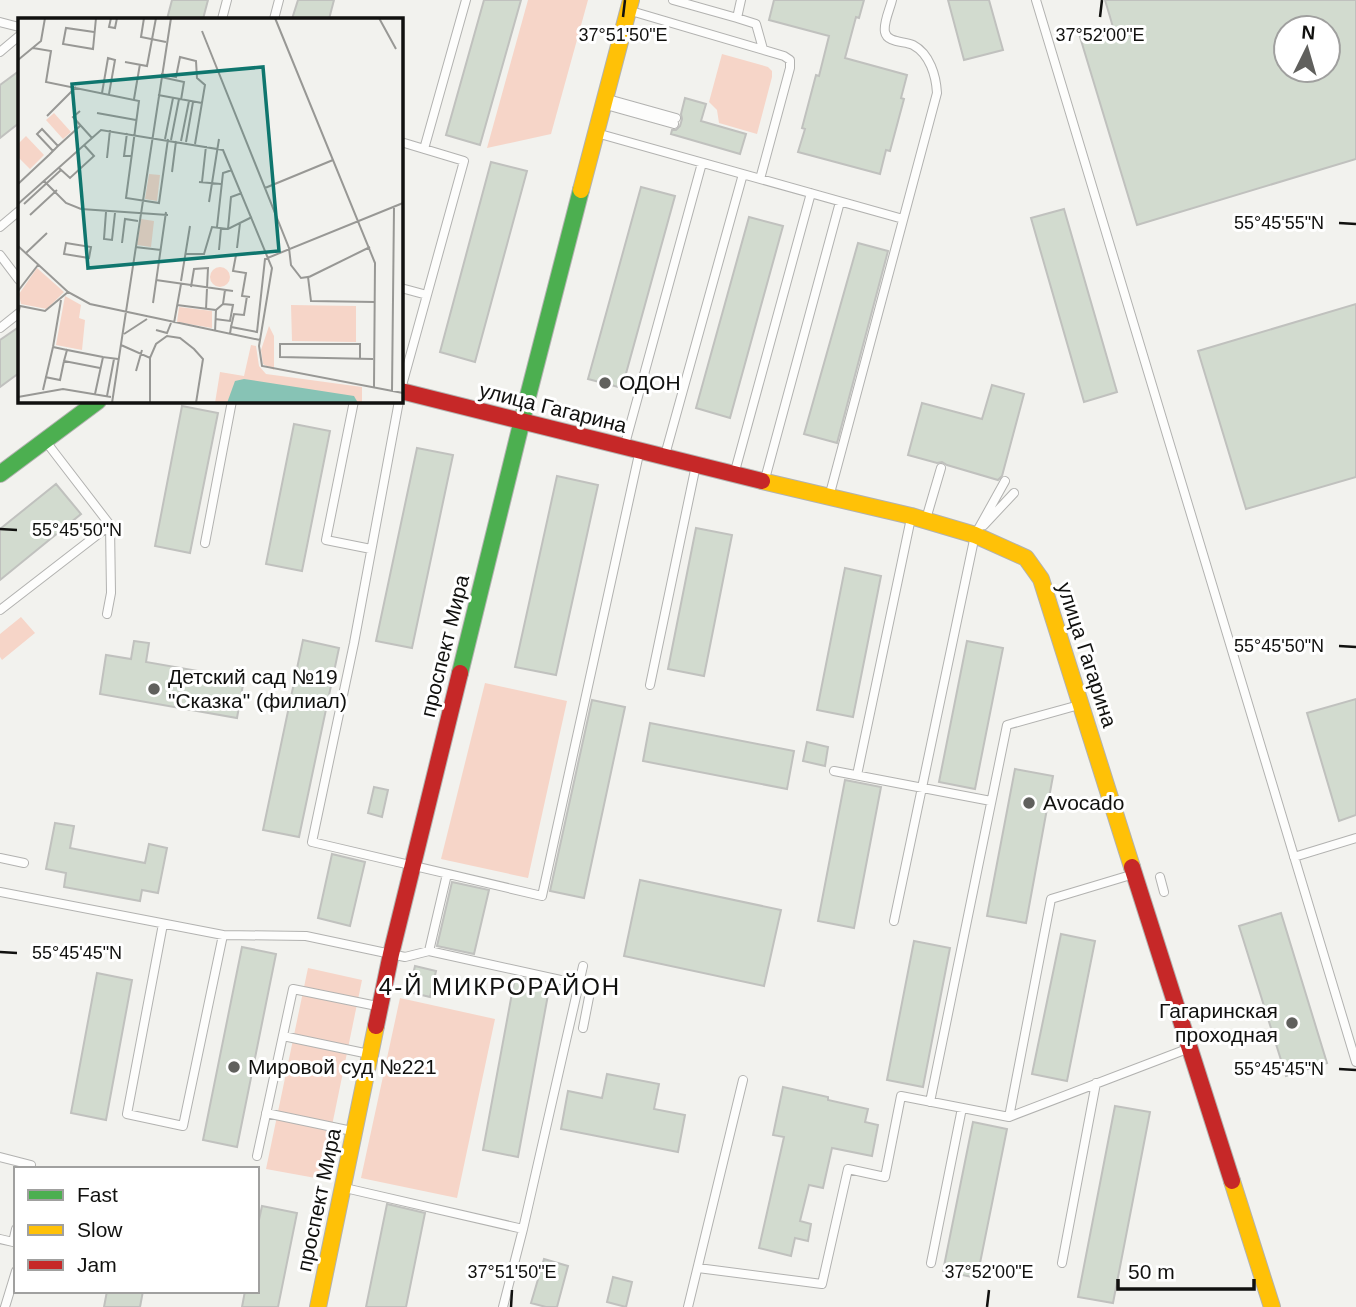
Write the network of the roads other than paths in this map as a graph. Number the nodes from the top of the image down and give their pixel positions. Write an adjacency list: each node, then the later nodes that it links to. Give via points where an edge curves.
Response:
1 (227, 0): 9 (lane)
2 (279, 0): 10 (lane)
3 (466, 0): 21 (lane)
4 (673, 0): 11 (lane)
5 (741, 0): 11 (lane)
6 (892, 0): 28 (lane, via 886,35 914,46 924,56 932,68 937,93)
7 (1036, 0): 68 (lane)
8 (630, 5): 15 (lane); 17 (street, проспект Мира)
9 (222, 18)
10 (274, 18)
11 (737, 18): 15 (lane, via 756,24)
12 (0, 22): 13 (lane)
13 (18, 27)
14 (18, 37): 16 (lane)
15 (763, 49): 24 (lane, via 784,55 790,68)
16 (0, 52)
17 (605, 101): 18 (lane); 19 (street, проспект Мира)
18 (675, 121)
19 (597, 133): 22 (lane); 42 (street, проспект Мира)
20 (402, 142): 21 (lane)
21 (424, 149): 33 (lane, via 464,161)
22 (702, 163): 23 (lane); 44 (lane)
23 (743, 174): 24 (lane); 45 (lane)
24 (760, 179): 25 (lane)
25 (811, 193): 26 (lane); 49 (lane)
26 (841, 202): 28 (lane); 51 (lane)
27 (18, 212): 29 (lane)
28 (903, 219): 53 (lane)
29 (0, 227)
30 (0, 255): 31 (lane)
31 (18, 279)
32 (402, 288): 33 (lane)
33 (427, 295): 36 (lane)
34 (18, 314): 35 (lane)
35 (0, 328)
36 (402, 386)
37 (402, 390): 42 (street, улица Гагарина)
38 (97, 402): 43 (street)
39 (232, 402): 57 (lane)
40 (354, 402): 58 (lane, via 326,540)
41 (398, 402): 58 (lane)
42 (522, 421): 44 (street, улица Гагарина); 71 (street, проспект Мира)
43 (45, 440): 48 (street); 55 (lane)
44 (632, 449): 45 (street, улица Гагарина); 72 (lane, via 542,896)
45 (664, 457): 46 (street, улица Гагарина)
46 (696, 465): 49 (street, улица Гагарина); 61 (lane)
47 (941, 468): 54 (lane)
48 (0, 474)
49 (734, 474): 51 (street, улица Гагарина)
50 (1004, 481): 56 (lane)
51 (764, 482): 53 (street, улица Гагарина)
52 (1014, 494): 56 (lane)
53 (829, 498): 54 (street, улица Гагарина)
54 (918, 518): 56 (street, улица Гагарина); 64 (lane)
55 (110, 524): 59 (lane); 60 (lane)
56 (975, 535): 62 (street, улица Гагарина, via 1026,558 1041,579 1063,626); 65 (lane)
57 (205, 543)
58 (371, 549): 71 (lane, via 312,842)
59 (0, 610)
60 (107, 614)
61 (650, 685)
62 (1081, 705): 66 (lane, via 1007,724); 73 (street, улица Гагарина)
63 (834, 771): 64 (lane)
64 (857, 775): 65 (lane)
65 (922, 788): 66 (lane); 77 (lane)
66 (991, 801): 92 (lane)
67 (1356, 838): 68 (lane)
68 (1294, 857): 89 (lane)
69 (0, 858): 70 (lane)
70 (24, 863)
71 (413, 866): 72 (lane); 81 (street, проспект Мира)
72 (447, 874): 80 (lane)
73 (1135, 874): 87 (street, улица Гагарина); 95 (lane, via 1051,899)
74 (1160, 877): 76 (lane)
75 (0, 892): 78 (lane)
76 (1164, 892)
77 (894, 921)
78 (163, 924): 79 (lane); 79 (lane, via 127,1114 183,1126)
79 (223, 935): 81 (lane, via 306,936)
80 (429, 951): 81 (lane, via 405,957); 83 (lane)
81 (391, 954): 84 (street, проспект Мира)
82 (583, 966): 83 (lane)
83 (579, 985): 85 (lane, via 594,988); 101 (lane)
84 (380, 1006): 86 (lane, via 293,989); 88 (street, проспект Мира)
85 (583, 1028)
86 (283, 1036): 88 (lane); 94 (lane)
87 (1190, 1048): 91 (lane); 112 (street, улица Гагарина)
88 (370, 1054): 96 (street, проспект Мира)
89 (1356, 1062)
90 (743, 1080): 106 (lane)
91 (1096, 1083): 95 (lane); 105 (lane)
92 (930, 1102): 93 (lane); 106 (lane, via 901,1096 886,1177 848,1169 822,1284)
93 (962, 1108): 95 (lane); 104 (lane)
94 (266, 1113): 96 (lane); 97 (lane)
95 (1009, 1117)
96 (355, 1132): 100 (street, проспект Мира)
97 (257, 1156)
98 (0, 1157): 99 (lane)
99 (30, 1167)
100 (343, 1187): 101 (lane); 109 (street, проспект Мира)
101 (523, 1229): 110 (lane)
102 (0, 1238): 103 (lane, via 13,1242)
103 (14, 1238)
104 (931, 1263)
105 (1062, 1263)
106 (698, 1268): 111 (lane)
107 (14, 1278): 108 (lane)
108 (5, 1307)
109 (318, 1307)
110 (503, 1307)
111 (688, 1307)
112 (1272, 1307)

